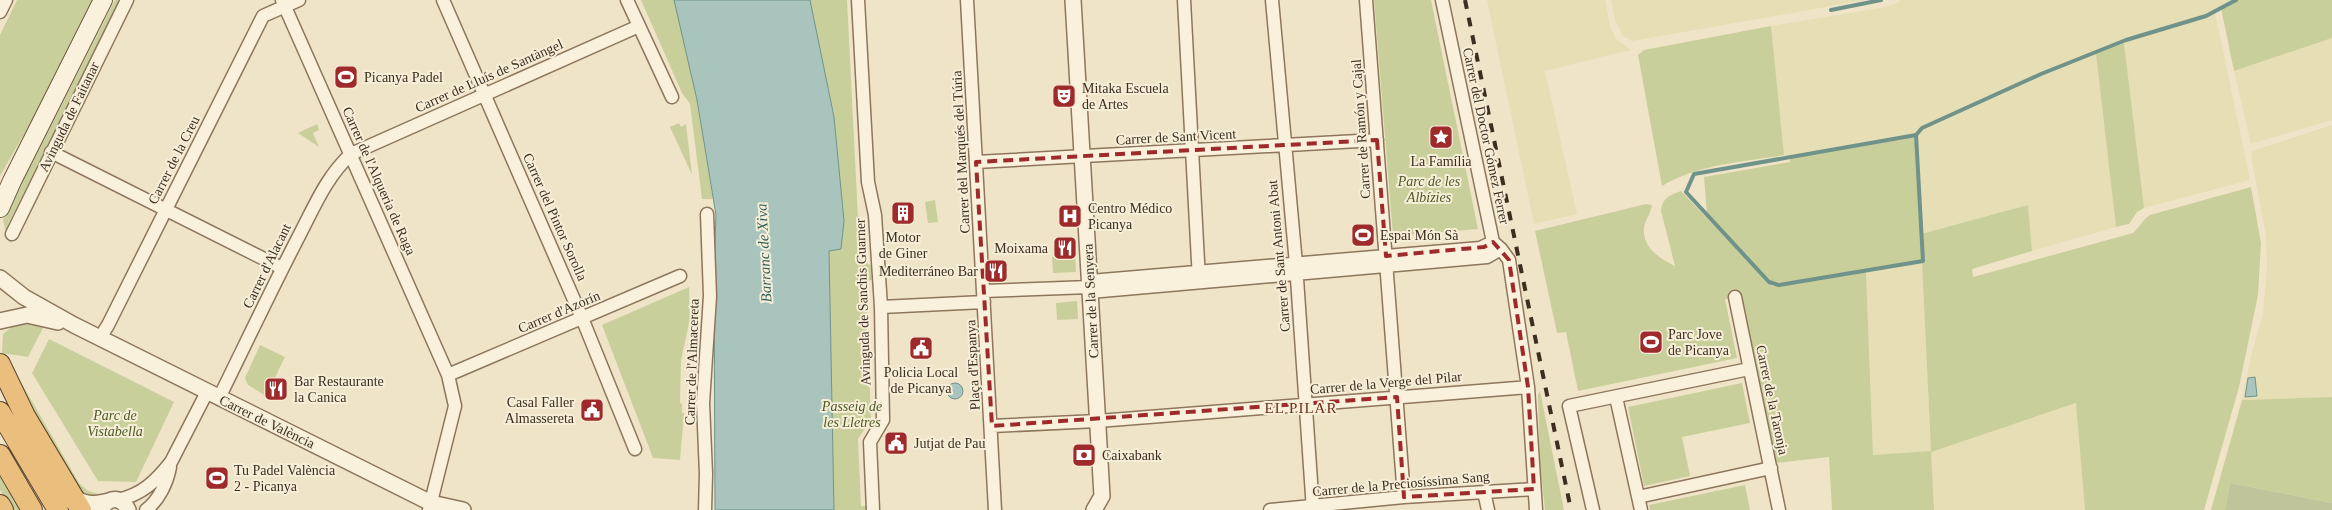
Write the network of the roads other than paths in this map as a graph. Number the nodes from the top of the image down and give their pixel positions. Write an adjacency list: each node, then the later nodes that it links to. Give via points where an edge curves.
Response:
1 (6, 0): 15 (street)
2 (103, 0): 26 (main road, Avinguda de Faitanar)
3 (127, 0): 22 (street, Avinguda de Faitanar)
4 (299, 0): 14 (street, Carrer de la Creu)
5 (443, 0): 17 (street, Carrer del Pintor Sorolla)
6 (627, 0): 16 (street)
7 (858, 0): 41 (street, Avinguda de Sanchis Guarner, via 868,182 875,215)
8 (967, 0): 25 (street, Carrer del Marqués del Túria)
9 (1073, 0): 24 (street, Carrer de la Senyera)
10 (1184, 0): 21 (street)
11 (1272, 0): 20 (street, Carrer de Sant Antoni Abat)
12 (1366, 0): 19 (street, Carrer de Ramón y Cajal)
13 (1442, 0): 31 (street, Carrer del Doctor Gómez Ferrer)
14 (283, 3): 23 (street, Carrer de l'Alqueria de Raga); 28 (street, Carrer de la Creu, via 263,16)
15 (0, 12)
16 (639, 26): 17 (street, Carrer de Lluís de Santàngel); 18 (street)
17 (485, 95): 23 (street, Carrer de Lluís de Santàngel); 42 (street, Carrer del Pintor Sorolla)
18 (672, 97)
19 (1377, 140): 20 (street, Carrer de Sant Vicent); 32 (street, Carrer de Ramón y Cajal)
20 (1285, 146): 21 (street, Carrer de Sant Vicent); 34 (street, Carrer de Sant Antoni Abat)
21 (1191, 150): 24 (street, Carrer de Sant Vicent); 37 (street)
22 (52, 152): 28 (street); 30 (street, Avinguda de Faitanar)
23 (352, 154): 33 (street, Carrer d'Alacant, via 327,182); 48 (street, Carrer de l'Alqueria de Raga)
24 (1082, 157): 25 (street, Carrer de Sant Vicent); 38 (street, Carrer de la Senyera)
25 (976, 162): 39 (street, Carrer del Marqués del Túria)
26 (6, 187): 27 (main road, Avinguda de Faitanar)
27 (0, 208)
28 (166, 208): 33 (street); 45 (street, Carrer de la Creu)
29 (707, 214): 77 (street, Carrer de l'Almacereta, via 710,296 703,403)
30 (12, 234)
31 (1497, 245): 32 (street); 49 (street, Carrer del Doctor Gómez Ferrer, via 1509,260)
32 (1386, 262): 34 (street); 51 (street, Carrer de Ramón y Cajal)
33 (282, 268): 50 (street, Carrer d'Alacant)
34 (1296, 270): 37 (street); 53 (street, Carrer de Sant Antoni Abat)
35 (680, 276): 42 (street, Carrer d'Azorín)
36 (0, 278): 44 (street, Carrer de València, via 24,297)
37 (1198, 278): 38 (street)
38 (1090, 286): 39 (street); 55 (street, Carrer de la Senyera)
39 (984, 297): 41 (street); 56 (street, Plaça d'Espanya)
40 (1735, 297): 47 (street, Carrer de la Taronja)
41 (881, 307): 78 (street, Avinguda de Sanchis Guarner, via 883,420 870,442)
42 (582, 318): 48 (street, Carrer d'Azorín); 57 (street, Carrer del Pintor Sorolla)
43 (0, 321): 44 (street, Carrer de València, via 27,315)
44 (74, 325): 45 (street, Carrer de València)
45 (100, 338): 50 (street, Carrer de València)
46 (0, 364): 66 (highway, via 25,416)
47 (1750, 369): 52 (street); 60 (street, Carrer de la Taronja)
48 (448, 375): 70 (street, Carrer de l'Alqueria de Raga, via 455,406)
49 (1528, 387): 51 (street, Carrer de la Verge del Pilar); 61 (street, Carrer del Doctor Gómez Ferrer)
50 (213, 395): 59 (street, Carrer d'Alacant); 70 (street, Carrer de València)
51 (1396, 397): 53 (street, Carrer de la Verge del Pilar); 64 (street, Carrer de Ramón y Cajal)
52 (1616, 397): 63 (street); 84 (street, via 1569,406)
53 (1304, 405): 55 (street, Carrer de la Verge del Pilar); 71 (street, Carrer de Sant Antoni Abat)
54 (0, 412): 74 (highway)
55 (1098, 422): 56 (street, Carrer de la Verge del Pilar); 65 (street, Carrer de la Senyera)
56 (992, 426): 79 (street)
57 (635, 448)
58 (0, 455): 73 (highway)
59 (171, 462): 68 (street, Carrer d'Alacant, via 144,490); 75 (street, Carrer d'Alacant, via 162,490)
60 (1772, 468): 63 (street); 86 (street, Carrer de la Taronja)
61 (1534, 489): 62 (street, Carrer de la Preciosíssima Sang); 83 (street, Carrer del Doctor Gómez Ferrer)
62 (1484, 492): 64 (street, Carrer de la Preciosíssima Sang); 82 (street)
63 (1638, 497): 85 (street)
64 (1404, 498): 69 (street, Carrer de la Preciosíssima Sang)
65 (1104, 503): 80 (street, Carrer de la Senyera)
66 (78, 504): 68 (street)
67 (0, 505): 72 (highway)
68 (114, 505)
69 (1386, 505): 71 (street, Carrer de la Preciosíssima Sang)
70 (430, 506): 76 (street, Carrer de València)
71 (1313, 508): 81 (street, Carrer de la Preciosíssima Sang)
72 (3, 510)
73 (32, 510)
74 (58, 510)
75 (146, 510)
76 (463, 510)
77 (705, 510)
78 (873, 510)
79 (995, 510)
80 (1094, 510)
81 (1270, 510)
82 (1488, 510)
83 (1536, 510)
84 (1593, 510)
85 (1641, 510)
86 (1779, 510)

